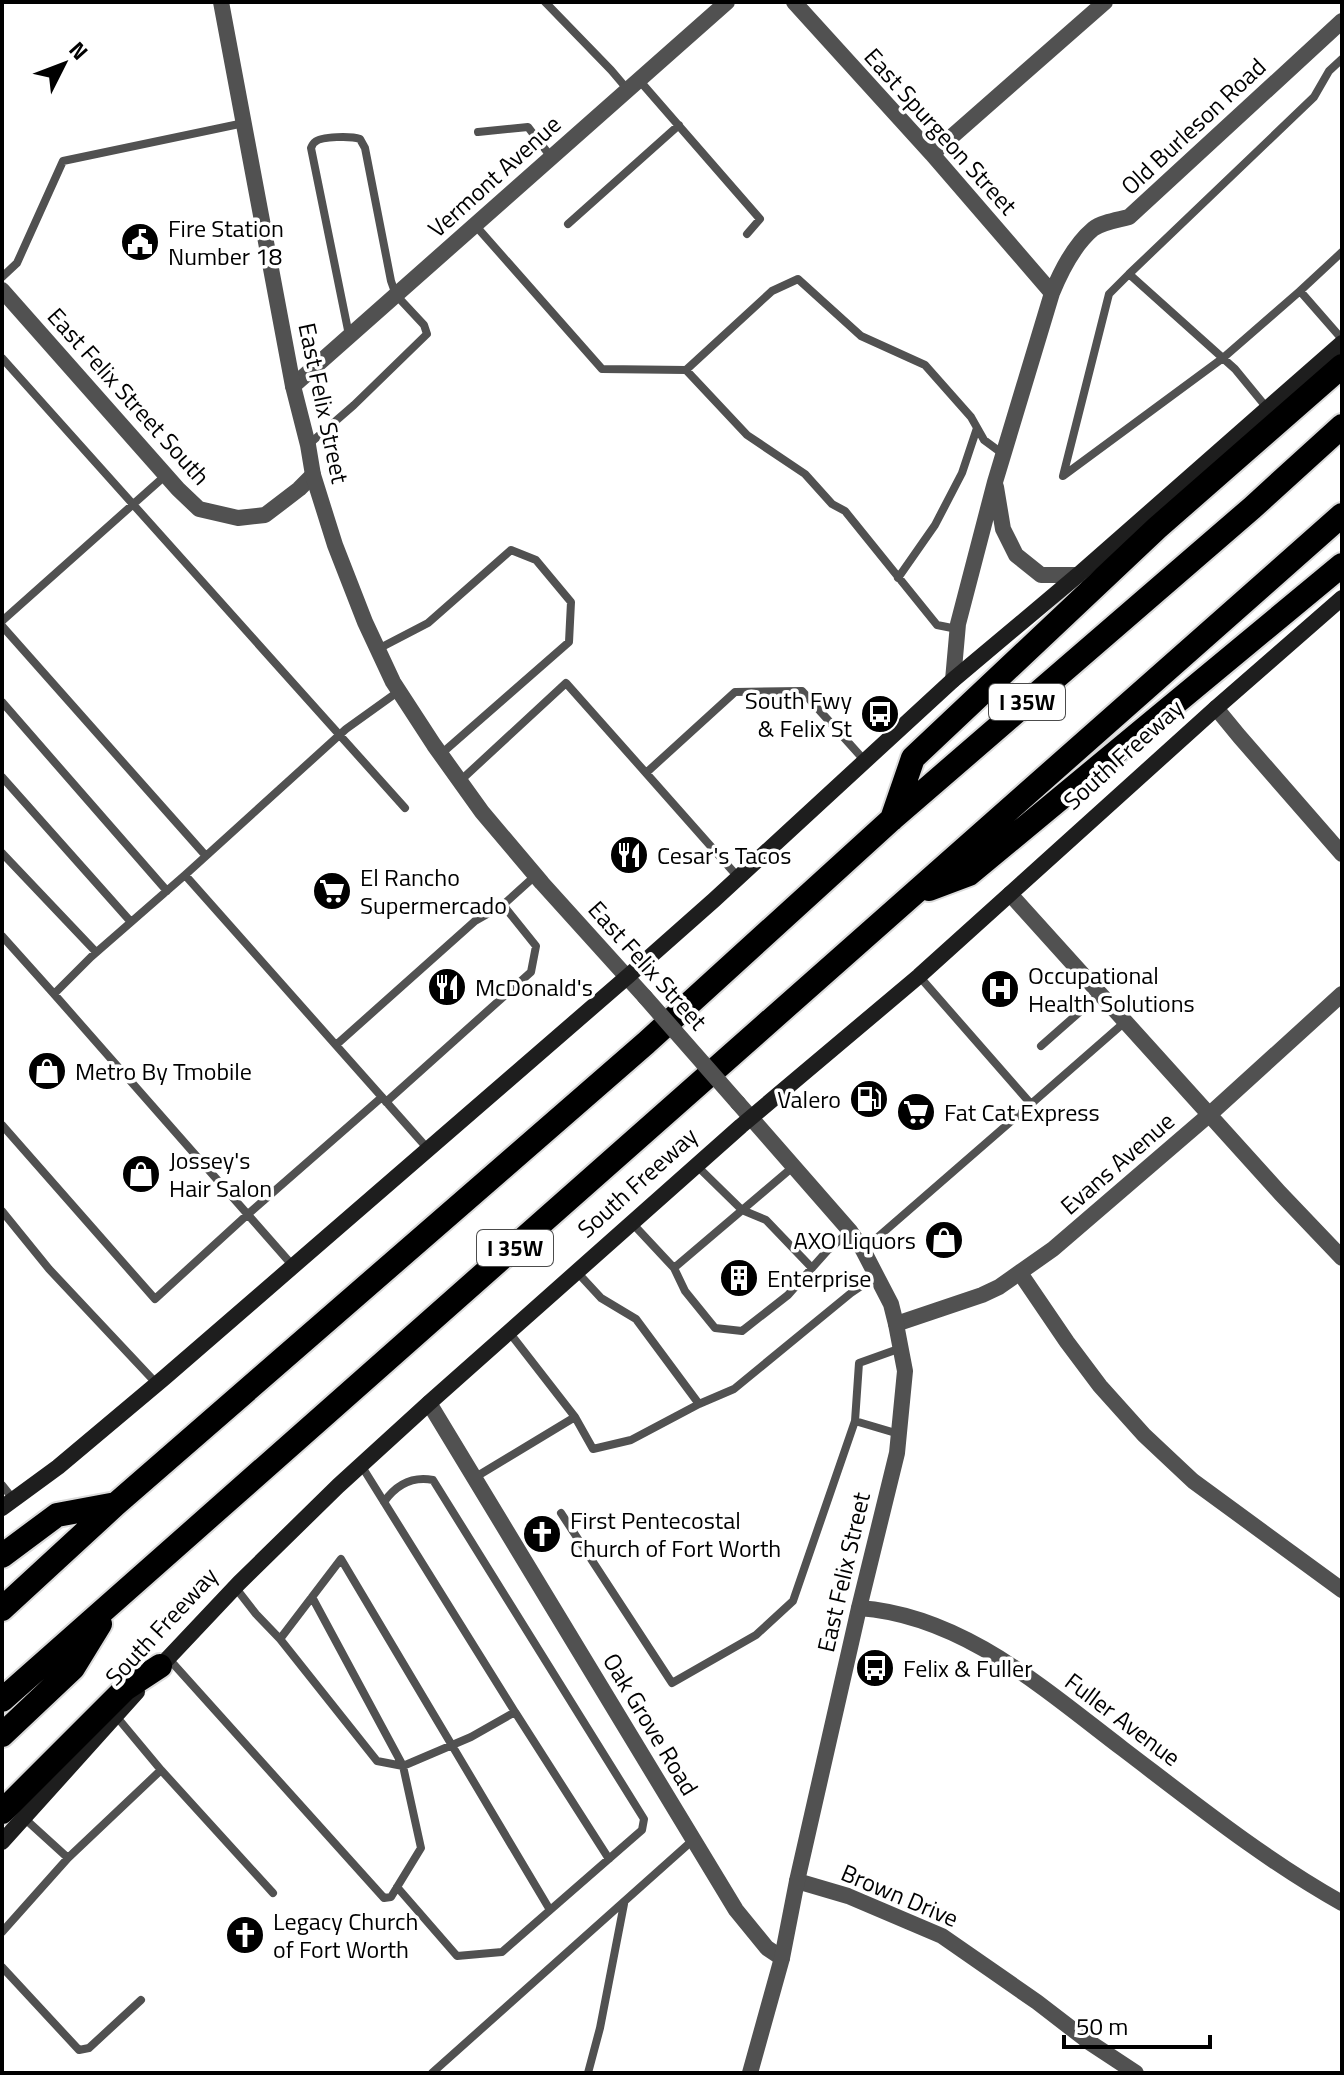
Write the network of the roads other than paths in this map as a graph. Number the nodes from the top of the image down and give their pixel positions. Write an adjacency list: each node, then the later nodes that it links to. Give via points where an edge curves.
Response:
1 (221, 2): 9 (street, East Felix Street)
2 (545, 2): 8 (lane, via 611,70)
3 (727, 2): 8 (street, Vermont Avenue)
4 (794, 2): 12 (street, East Spurgeon Street)
5 (1105, 2): 12 (street)
6 (1342, 21): 22 (street, Old Burleson Road, via 1129,217 1095,227)
7 (1342, 59): 18 (lane, via 1314,97)
8 (633, 85): 10 (lane); 13 (street, Vermont Avenue)
9 (244, 123): 19 (lane, via 63,161 17,263); 30 (street, East Felix Street)
10 (679, 125): 14 (lane); 16 (lane, via 760,219)
11 (478, 132): 13 (lane, via 528,127)
12 (932, 154): 22 (street, East Spurgeon Street)
13 (551, 157): 15 (street, Vermont Avenue)
14 (568, 224)
15 (475, 225): 23 (street, Vermont Avenue); 29 (lane, via 602,369)
16 (747, 234)
17 (1342, 252): 21 (lane)
18 (1129, 274): 27 (lane); 27 (lane, via 1109,294 1063,476)
19 (2, 277)
20 (2, 290): 36 (street, East Felix Street South)
21 (1300, 291): 25 (lane); 27 (lane)
22 (1052, 293): 35 (street, Old Burleson Road)
23 (396, 295): 24 (street, Vermont Avenue); 24 (lane, via 362,142 353,136 317,140 312,159); 34 (lane, via 427,334)
24 (349, 335): 30 (street, Vermont Avenue)
25 (1342, 341): 31 (main road)
26 (2, 358): 39 (lane)
27 (1223, 358): 31 (lane)
28 (1342, 366): 59 (highway, via 1157,528 913,758)
29 (686, 370): 33 (lane, via 772,291 798,279 861,336 925,365); 43 (lane, via 747,435 805,474 845,511)
30 (293, 386): 34 (street, East Felix Street)
31 (1267, 409): 42 (main road)
32 (1342, 426): 59 (highway, I 35W)
33 (977, 428): 35 (lane); 43 (lane, via 962,473 935,525)
34 (308, 445): 37 (street, East Felix Street)
35 (1003, 454): 38 (street, Old Burleson Road)
36 (166, 475): 37 (street, East Felix Street South, via 199,509 238,518 265,515); 39 (lane)
37 (313, 475): 47 (street, East Felix Street)
38 (995, 482): 42 (street, Old Burleson Road, via 1003,529 1016,555 1041,575); 46 (street, Old Burleson Road)
39 (133, 504): 45 (lane); 52 (lane)
40 (1342, 515): 67 (highway, South Freeway / I 35W)
41 (1342, 565): 67 (highway, via 969,874)
42 (1078, 575): 48 (main road)
43 (898, 578): 46 (lane, via 937,625)
44 (1342, 598): 51 (main road, South Freeway)
45 (2, 624): 62 (lane)
46 (957, 629): 48 (street, Old Burleson Road)
47 (378, 649): 49 (street, East Felix Street); 53 (lane, via 428,623 511,550 536,560 571,602 569,642)
48 (953, 680): 54 (main road)
49 (399, 691): 52 (lane); 53 (street, East Felix Street)
50 (2, 702): 66 (lane)
51 (1216, 708): 61 (street); 68 (main road, South Freeway)
52 (340, 735): 58 (lane); 62 (lane)
53 (440, 754): 57 (street, East Felix Street)
54 (865, 761): 55 (lane, via 802,691 735,692); 65 (main road)
55 (646, 773): 57 (lane, via 566,683); 65 (lane)
56 (2, 777): 70 (lane)
57 (460, 781): 64 (street, East Felix Street)
58 (405, 808)
59 (892, 819): 116 (highway, I 35W, via 646,1043)
60 (2, 853): 72 (lane)
61 (1342, 854)
62 (206, 856): 63 (lane)
63 (185, 875): 66 (lane); 79 (lane)
64 (536, 875): 69 (lane); 74 (street, East Felix Street)
65 (738, 877): 74 (main road)
66 (167, 891): 70 (lane)
67 (915, 894): 122 (highway, South Freeway / I 35W)
68 (1010, 894): 73 (main road, South Freeway); 76 (street)
69 (503, 905): 79 (lane, via 475,921); 81 (lane, via 536,946 531,972)
70 (131, 922): 72 (lane)
71 (2, 936): 75 (lane)
72 (96, 952): 75 (lane)
73 (919, 976): 82 (lane); 84 (main road, South Freeway)
74 (627, 977): 84 (street, East Felix Street, bridge); 86 (main road)
75 (54, 994): 91 (lane)
76 (1101, 994): 78 (street); 80 (lane)
77 (1342, 994): 83 (street, Evans Avenue)
78 (1126, 1021): 82 (lane); 83 (street)
79 (336, 1045): 81 (lane)
80 (1041, 1046)
81 (384, 1100): 86 (lane); 91 (lane)
82 (1031, 1104): 94 (lane)
83 (1210, 1114): 95 (street); 100 (street, Evans Avenue)
84 (751, 1118): 87 (main road, South Freeway); 88 (street, East Felix Street)
85 (2, 1125): 91 (lane, via 155,1299)
86 (428, 1149): 96 (main road)
87 (697, 1166): 89 (lane); 92 (main road, South Freeway)
88 (794, 1166): 89 (lane); 93 (street, East Felix Street)
89 (742, 1210): 97 (lane); 98 (lane, via 766,1220)
90 (2, 1211): 105 (lane)
91 (247, 1215): 96 (lane)
92 (632, 1223): 97 (lane); 99 (main road, South Freeway)
93 (850, 1231): 94 (street, East Felix Street); 98 (lane)
94 (863, 1250): 101 (street, East Felix Street)
95 (1342, 1258)
96 (293, 1266): 105 (main road)
97 (674, 1268): 98 (lane, via 715,1328 742,1331 788,1295)
98 (812, 1268)
99 (577, 1272): 103 (main road, South Freeway); 107 (lane, via 601,1298 636,1319)
100 (1020, 1273): 102 (street, Evans Avenue, via 982,1295); 120 (street, via 1100,1386 1144,1435 1193,1481)
101 (876, 1276): 102 (street, East Felix Street); 107 (lane, via 734,1389)
102 (896, 1324): 104 (street, East Felix Street)
103 (509, 1332): 106 (main road, South Freeway); 108 (lane)
104 (901, 1348): 109 (lane, via 859,1363); 110 (street, East Felix Street, via 905,1371)
105 (157, 1384): 115 (main road)
106 (429, 1403): 111 (main road, South Freeway); 112 (street, Oak Grove Road)
107 (699, 1404): 108 (lane, via 631,1440 593,1449)
108 (575, 1417): 112 (lane)
109 (855, 1421): 110 (lane); 117 (lane, via 793,1601 756,1635 672,1683)
110 (899, 1434): 123 (street, East Felix Street)
111 (361, 1465): 114 (lane); 119 (main road, South Freeway)
112 (474, 1478): 135 (street, Oak Grove Road)
113 (2, 1485): 115 (lane)
114 (384, 1502): 128 (lane); 138 (lane, via 394,1488 422,1478 433,1480 644,1819 642,1830)
115 (8, 1504)
116 (116, 1504): 118 (highway, via 57,1515); 124 (highway, I 35W)
117 (561, 1513)
118 (2, 1556)
119 (235, 1587): 125 (lane); 126 (main road, South Freeway)
120 (1342, 1590)
121 (312, 1597): 125 (lane); 131 (lane, via 341,1559); 132 (lane)
122 (114, 1602): 127 (highway, South Freeway / I 35W); 130 (highway, via 73,1668)
123 (859, 1608): 139 (street, East Felix Street); 143 (street, Fuller Avenue, via 918,1619 997,1656 1195,1803)
124 (2, 1609)
125 (280, 1639): 132 (lane, via 377,1761)
126 (164, 1662): 129 (main road, South Freeway); 134 (highway, via 125,1689); 140 (lane, via 384,1898)
127 (2, 1700)
128 (515, 1712): 131 (lane); 138 (lane)
129 (116, 1716): 133 (lane); 134 (main road, South Freeway)
130 (2, 1735)
131 (452, 1745): 132 (lane); 144 (lane)
132 (403, 1766): 140 (lane, via 421,1848)
133 (161, 1770): 137 (lane); 141 (lane)
134 (13, 1815): 136 (main road, South Freeway); 137 (lane)
135 (693, 1840): 142 (lane); 146 (street, Oak Grove Road, via 736,1910)
136 (2, 1842)
137 (68, 1858): 145 (lane)
138 (609, 1859): 144 (lane)
139 (797, 1881): 146 (street, East Felix Street); 152 (street, Brown Drive, via 848,1896 942,1936)
140 (397, 1887): 144 (lane, via 457,1956 502,1952)
141 (273, 1893)
142 (624, 1903): 149 (lane); 150 (lane)
143 (1342, 1903)
144 (550, 1910)
145 (2, 1932)
146 (782, 1958): 151 (street)
147 (2, 1967): 148 (lane, via 79,2050 89,2048)
148 (141, 2000)
149 (432, 2073)
150 (588, 2073)
151 (750, 2073)
152 (1136, 2073)

